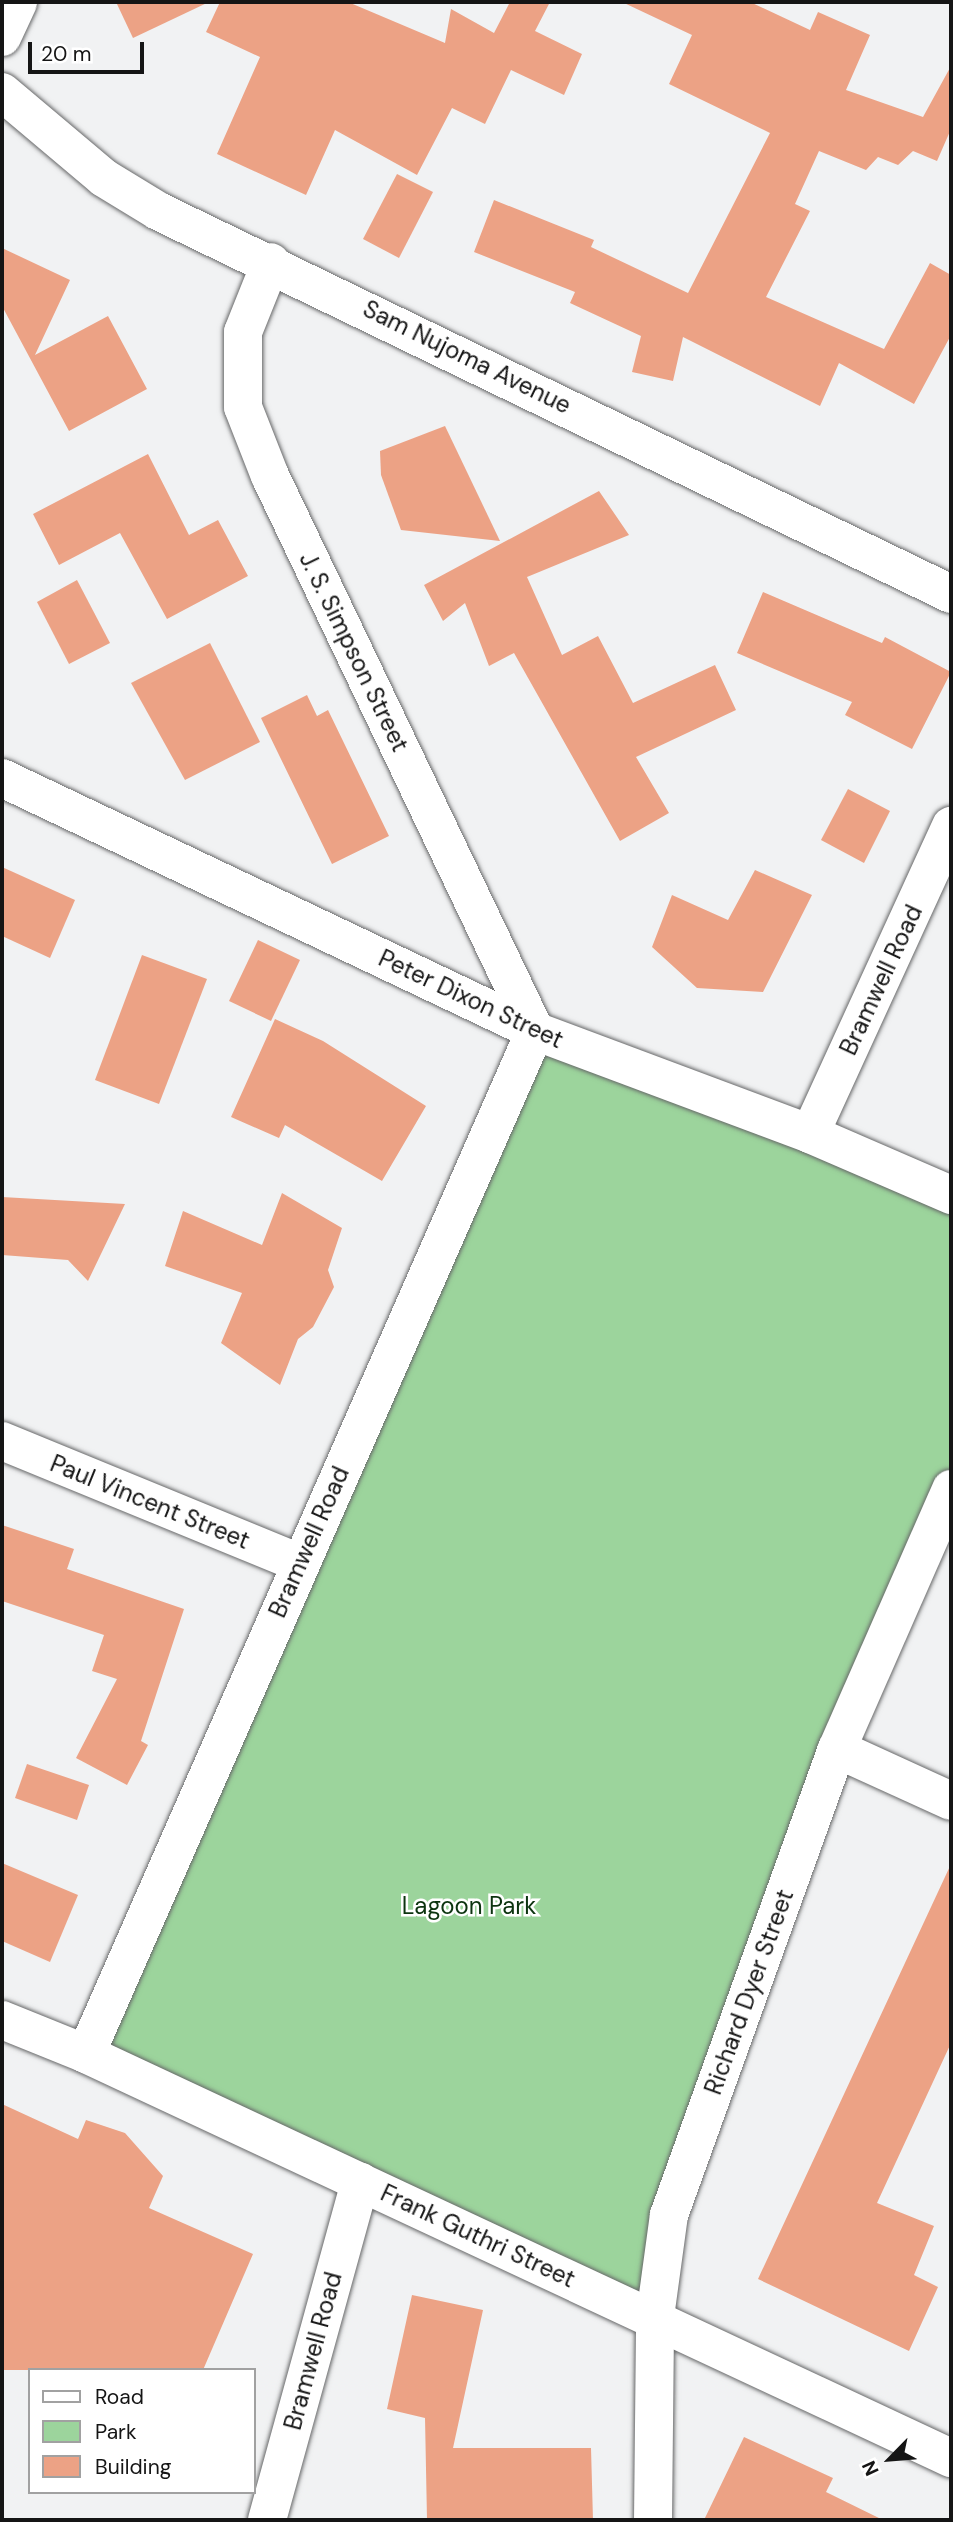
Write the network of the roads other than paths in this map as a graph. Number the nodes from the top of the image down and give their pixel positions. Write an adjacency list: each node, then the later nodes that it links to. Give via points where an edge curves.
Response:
1 (18, 2): 2 (street)
2 (2, 37)
3 (2, 92): 4 (street, Sam Nujoma Avenue, via 104,178 158,211)
4 (271, 261): 5 (street, Sam Nujoma Avenue); 8 (street, J. S. Simpson Street, via 243,332 243,407 270,477)
5 (951, 594)
6 (2, 778): 8 (street, Peter Dixon Street)
7 (951, 826): 9 (street, Bramwell Road)
8 (535, 1031): 9 (street, Peter Dixon Street); 13 (street, Bramwell Road)
9 (810, 1134): 10 (street, Peter Dixon Street)
10 (951, 1195)
11 (2, 1441): 13 (street, Paul Vincent Street)
12 (951, 1489): 14 (street, Richard Dyer Street)
13 (299, 1563): 17 (street, Bramwell Road)
14 (837, 1749): 15 (street); 19 (street, Richard Dyer Street, via 669,2214)
15 (951, 1801)
16 (2, 2020): 17 (street, Frank Guthri Street)
17 (86, 2054): 18 (street, Frank Guthri Street)
18 (360, 2182): 19 (street, Frank Guthri Street); 21 (street, Bramwell Road)
19 (655, 2316): 20 (street, Frank Guthri Street); 22 (street, Richard Dyer Street)
20 (951, 2458)
21 (267, 2520)
22 (653, 2520)

